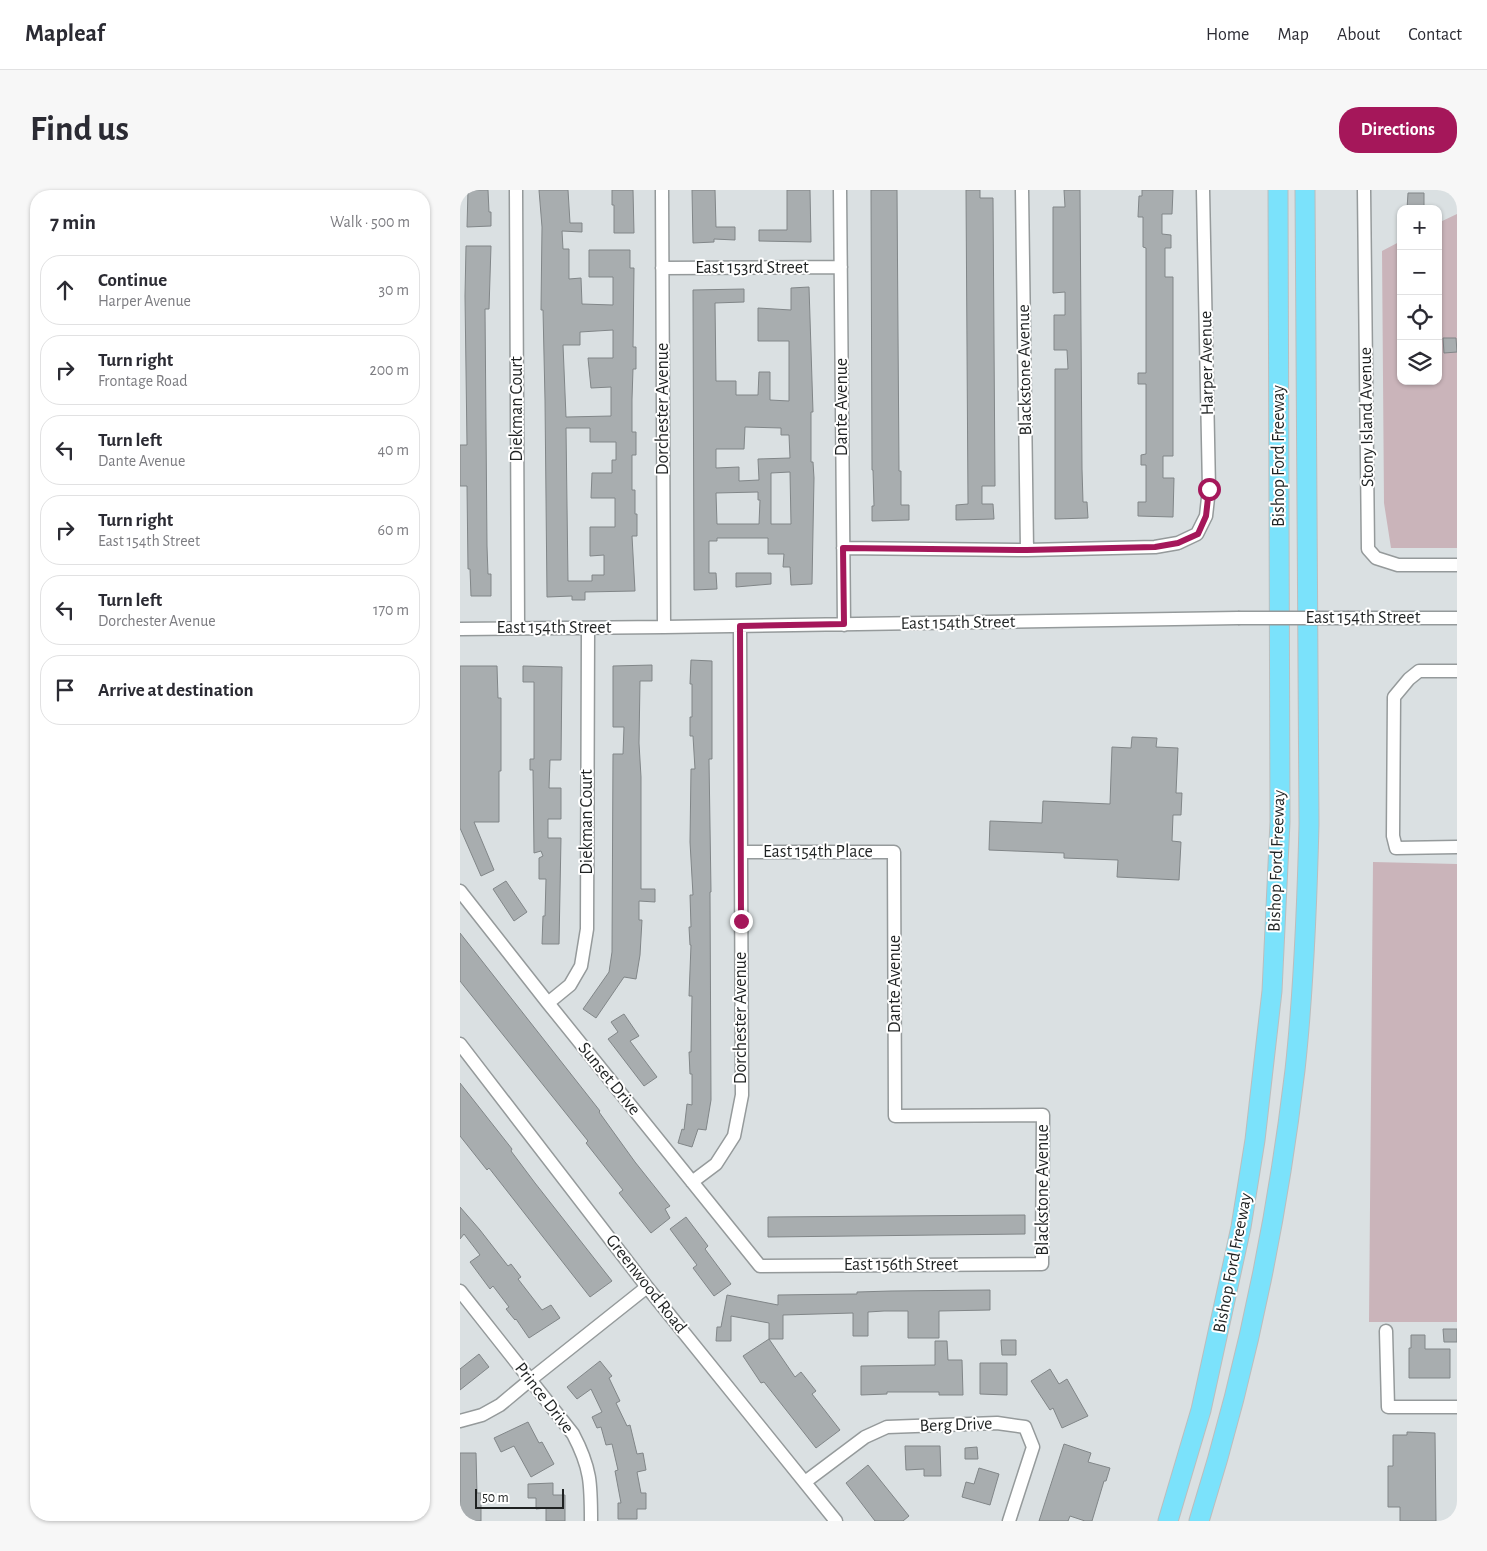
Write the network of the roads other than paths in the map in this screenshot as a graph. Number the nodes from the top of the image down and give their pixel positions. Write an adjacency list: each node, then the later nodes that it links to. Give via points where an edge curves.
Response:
1 (516, 190): 17 (street, Diekman Court)
2 (662, 190): 9 (street, Dorchester Avenue)
3 (840, 190): 10 (street, Dante Avenue)
4 (1022, 190): 12 (street, Blackstone Avenue)
5 (1203, 190): 12 (street, Harper Avenue, via 1209,489 1206,516 1198,534 1178,543 1155,547)
6 (1278, 190): 42 (highway, Bishop Ford Freeway, via 1280,822 1272,991 1242,1227 1201,1410)
7 (1305, 190): 43 (highway, Bishop Ford Freeway, via 1309,824 1302,994 1287,1127 1270,1234 1250,1332)
8 (1364, 190): 13 (street, Stony Island Avenue, via 1368,549 1376,558 1398,565)
9 (662, 268): 10 (street, East 153rd Street); 19 (street, Dorchester Avenue)
10 (841, 268): 11 (street, Dante Avenue)
11 (843, 548): 12 (street); 15 (street, Dante Avenue)
12 (1027, 550)
13 (1457, 565)
14 (1457, 618): 15 (street, East 154th Street, bridge)
15 (844, 624): 16 (street, East 154th Street)
16 (740, 626): 19 (street, East 154th Street); 23 (street, Dorchester Avenue)
17 (518, 628): 18 (street, East 154th Street); 20 (street, East 154th Street)
18 (588, 628): 19 (street, East 154th Street); 26 (street, Diekman Court, via 587,929 581,966 570,985)
19 (664, 628)
20 (460, 629)
21 (1457, 671): 22 (street, via 1419,671 1394,698 1393,836 1396,848)
22 (1457, 847)
23 (741, 852): 24 (street, East 154th Place); 29 (street, Dorchester Avenue, via 742,1095 739,1117 734,1136 716,1164)
24 (894, 852): 28 (street, Dante Avenue, via 895,1116)
25 (460, 890): 26 (street, Sunset Drive)
26 (548, 1003): 29 (street, Sunset Drive)
27 (460, 1044): 32 (street, Greenwood Road)
28 (1043, 1115): 30 (street, Blackstone Avenue)
29 (692, 1182): 31 (street, Sunset Drive)
30 (1042, 1264): 31 (street, East 156th Street)
31 (760, 1266)
32 (647, 1287): 35 (street); 38 (street, Greenwood Road)
33 (460, 1291): 35 (street, Prince Drive)
34 (1386, 1331): 36 (street, via 1388,1407)
35 (530, 1380): 37 (street, via 500,1405 482,1415); 39 (street, Prince Drive, via 573,1434 583,1452 590,1476)
36 (1457, 1407)
37 (460, 1421)
38 (805, 1482): 40 (street, Greenwood Road); 41 (street, Berg Drive, via 865,1437 887,1427 997,1423 1025,1427 1033,1447)
39 (591, 1521)
40 (836, 1521)
41 (1009, 1521)
42 (1168, 1521)
43 (1199, 1521)

